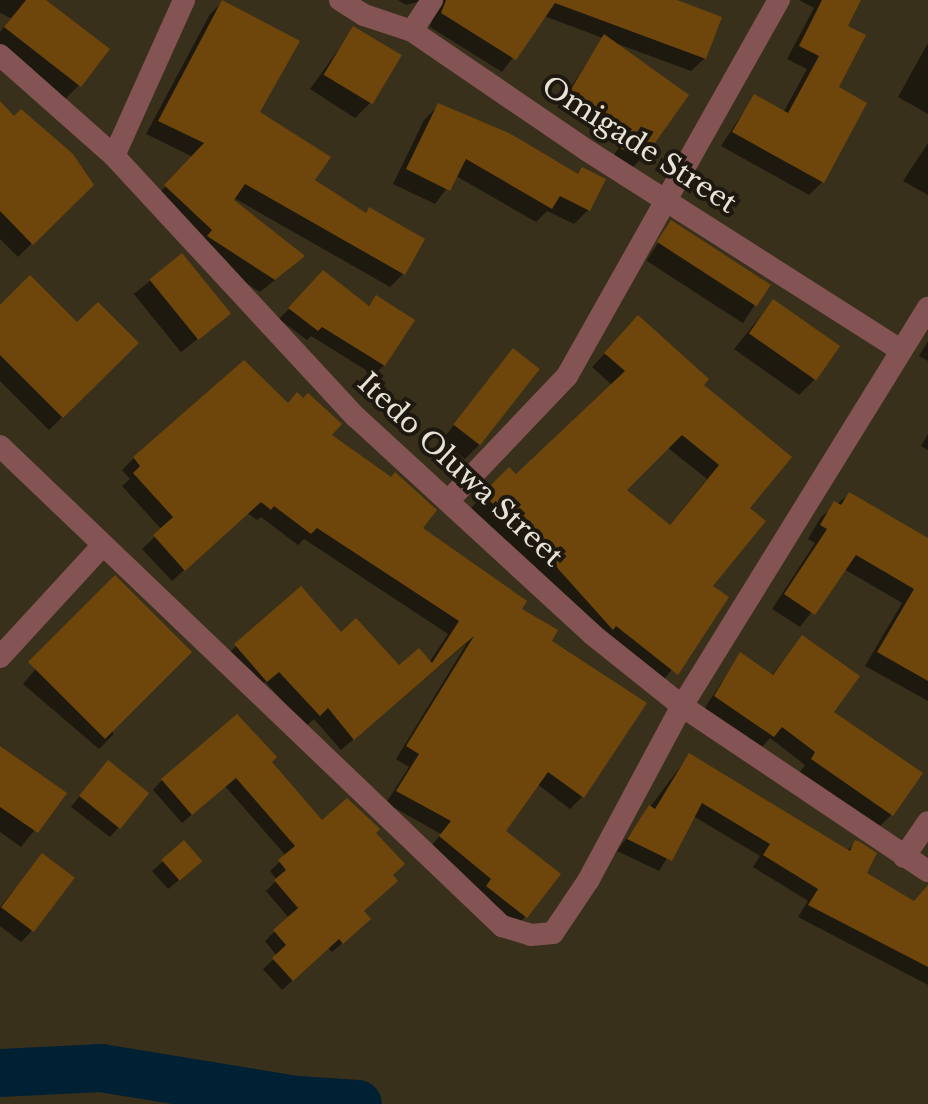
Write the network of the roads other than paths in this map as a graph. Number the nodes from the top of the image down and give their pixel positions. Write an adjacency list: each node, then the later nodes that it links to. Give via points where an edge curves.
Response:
1 (184, 0): 7 (street)
2 (340, 0): 5 (street, Omigade Street, via 364,15)
3 (432, 0): 5 (street)
4 (779, 0): 8 (street)
5 (412, 31): 8 (street, Omigade Street)
6 (0, 55): 7 (street, Itedo Oluwa Street)
7 (114, 156): 12 (street, Itedo Oluwa Street, via 356,417)
8 (665, 200): 10 (street, Omigade Street); 12 (street, via 567,376)
9 (928, 308): 10 (street)
10 (900, 350): 15 (street)
11 (0, 446): 13 (street)
12 (449, 500): 15 (street, Itedo Oluwa Street, via 593,635)
13 (103, 545): 14 (street); 15 (street, via 502,926 531,935 553,933 567,915)
14 (0, 657)
15 (682, 706): 17 (street, Itedo Oluwa Street)
16 (928, 822): 17 (street)
17 (904, 857): 18 (street, Itedo Oluwa Street)
18 (928, 871)

